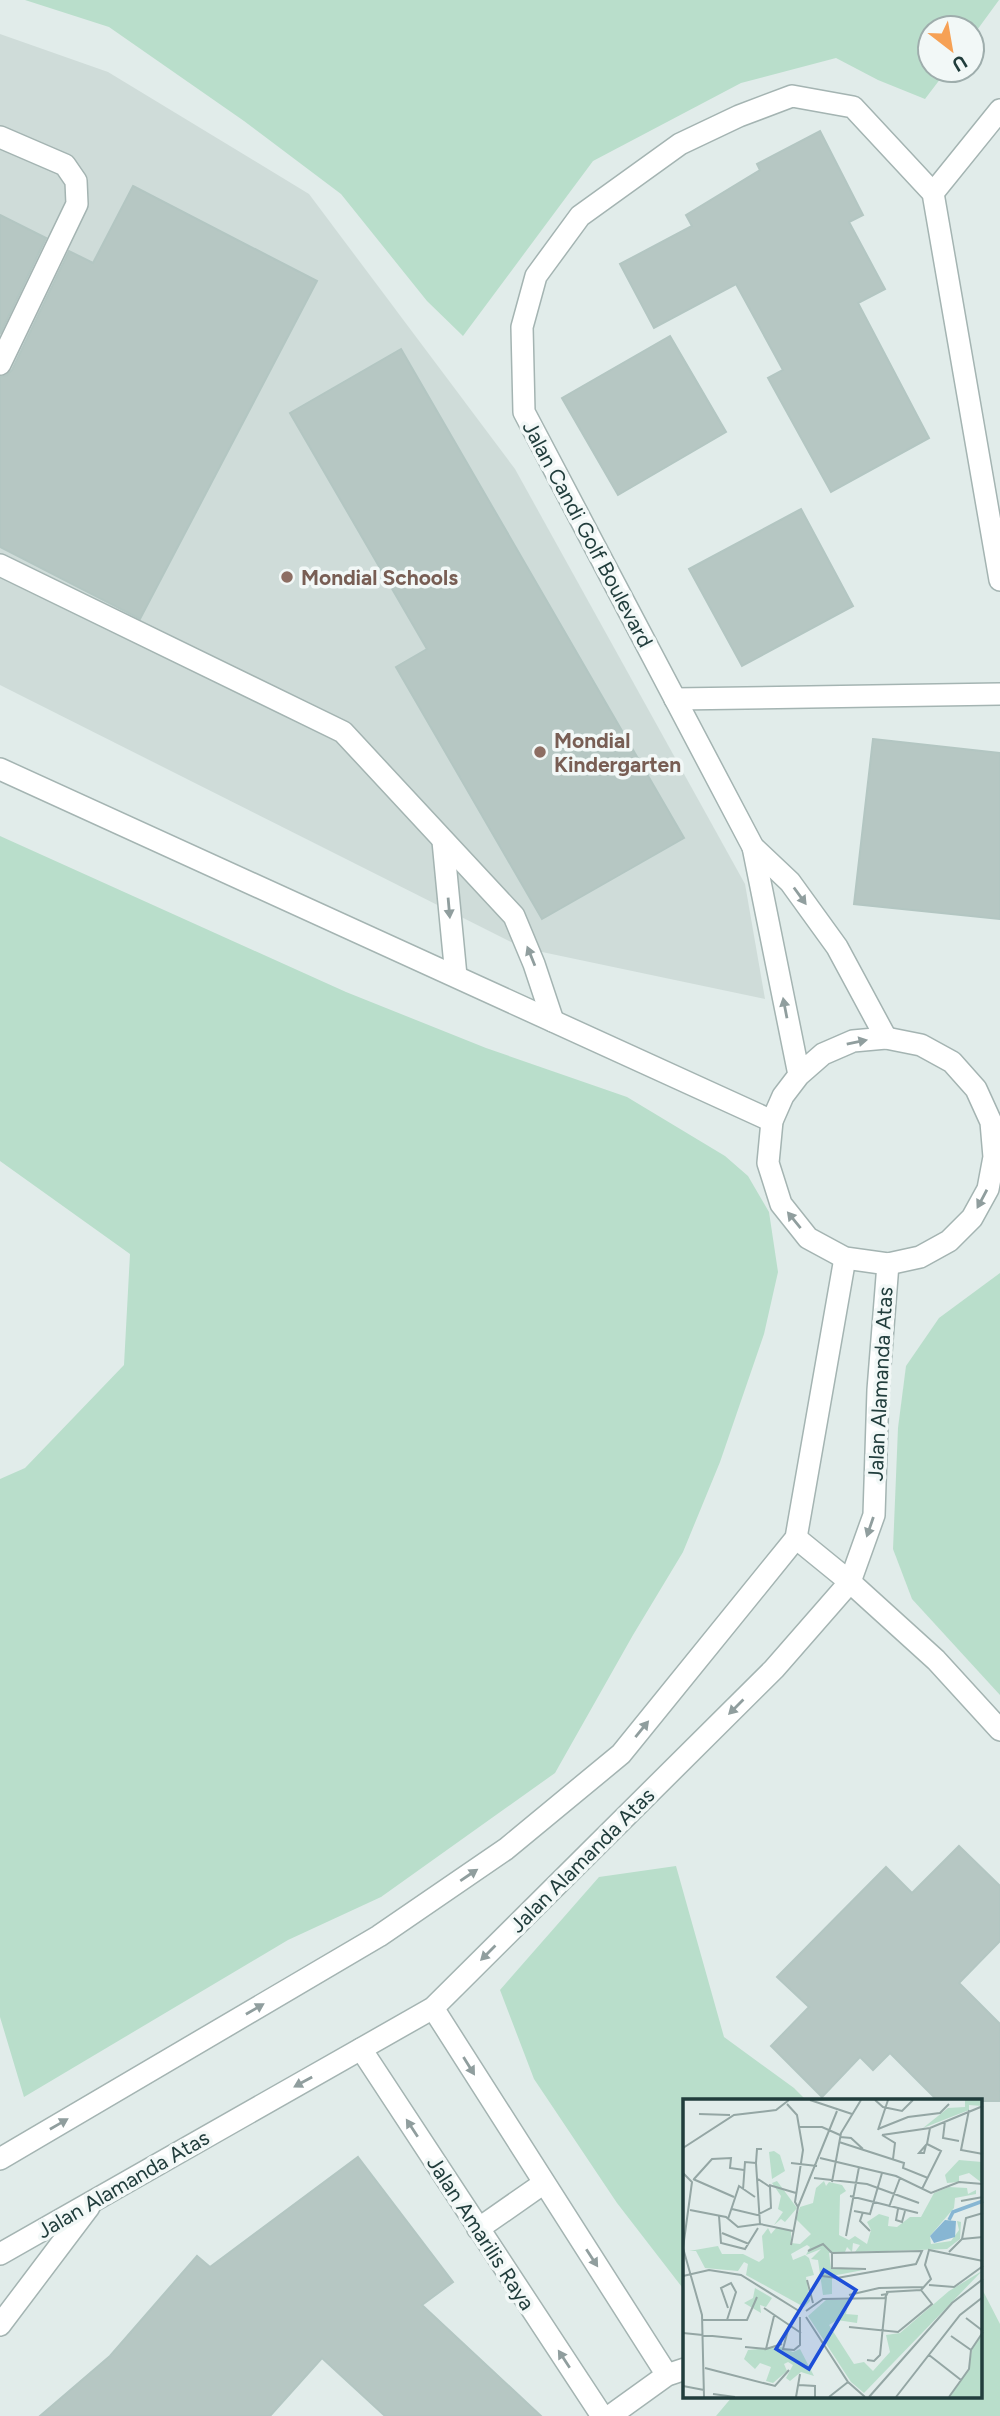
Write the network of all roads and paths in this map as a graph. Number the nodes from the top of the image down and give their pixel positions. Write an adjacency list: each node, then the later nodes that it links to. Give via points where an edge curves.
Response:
1 (1000, 110): 3 (street)
2 (0, 137): 4 (street, via 65,165 76,181 77,204)
3 (933, 193): 6 (street); 8 (street, Jalan Candi Golf Boulevard, via 853,107 792,96 680,144 580,216 536,276 522,327 524,412)
4 (0, 364)
5 (0, 565): 10 (street, via 343,732)
6 (1000, 580)
7 (1000, 694): 8 (street)
8 (675, 699): 11 (street, Jalan Candi Golf Boulevard)
9 (0, 769): 12 (street)
10 (443, 841): 12 (street, one-way to 12); 13 (street, one-way to 10, via 514,915)
11 (753, 847): 14 (street, Jalan Candi Golf Boulevard, one-way to 14, via 790,882 837,947); 15 (street, Jalan Candi Golf Boulevard, one-way to 11)
12 (456, 976): 13 (street)
13 (553, 1021): 16 (street)
14 (886, 1038): 15 (street, one-way to 14, via 823,1054 853,1041); 17 (street, via 921,1045 952,1062 976,1089 990,1122)
15 (799, 1075): 16 (street)
16 (772, 1121): 18 (street, one-way to 16, via 808,1238 781,1204 768,1163)
17 (997, 1158): 19 (street, one-way to 19, via 988,1189 957,1234 920,1257)
18 (845, 1258): 19 (street); 20 (street)
19 (888, 1264): 21 (street, Jalan Alamanda Atas, one-way to 21, via 874,1515)
20 (796, 1538): 21 (street); 25 (street, one-way to 20, via 379,1936 506,1849 621,1754)
21 (850, 1582): 22 (street, via 936,1660); 23 (street, Jalan Alamanda Atas, one-way to 23, via 774,1670)
22 (1000, 1730)
23 (433, 2008): 24 (street, Jalan Alamanda Atas); 26 (street, one-way to 26)
24 (361, 2049): 27 (street, Jalan Alamanda Atas, one-way to 27); 28 (street, Jalan Amarilis Raya, one-way to 24)
25 (0, 2159)
26 (544, 2183): 28 (street); 31 (street, one-way to 31)
27 (94, 2200): 29 (street, Jalan Alamanda Atas); 30 (street)
28 (478, 2229): 32 (street, Jalan Amarilis Raya, one-way to 28)
29 (0, 2254)
30 (0, 2325)
31 (676, 2372): 33 (street)
32 (602, 2416)
33 (610, 2416)

